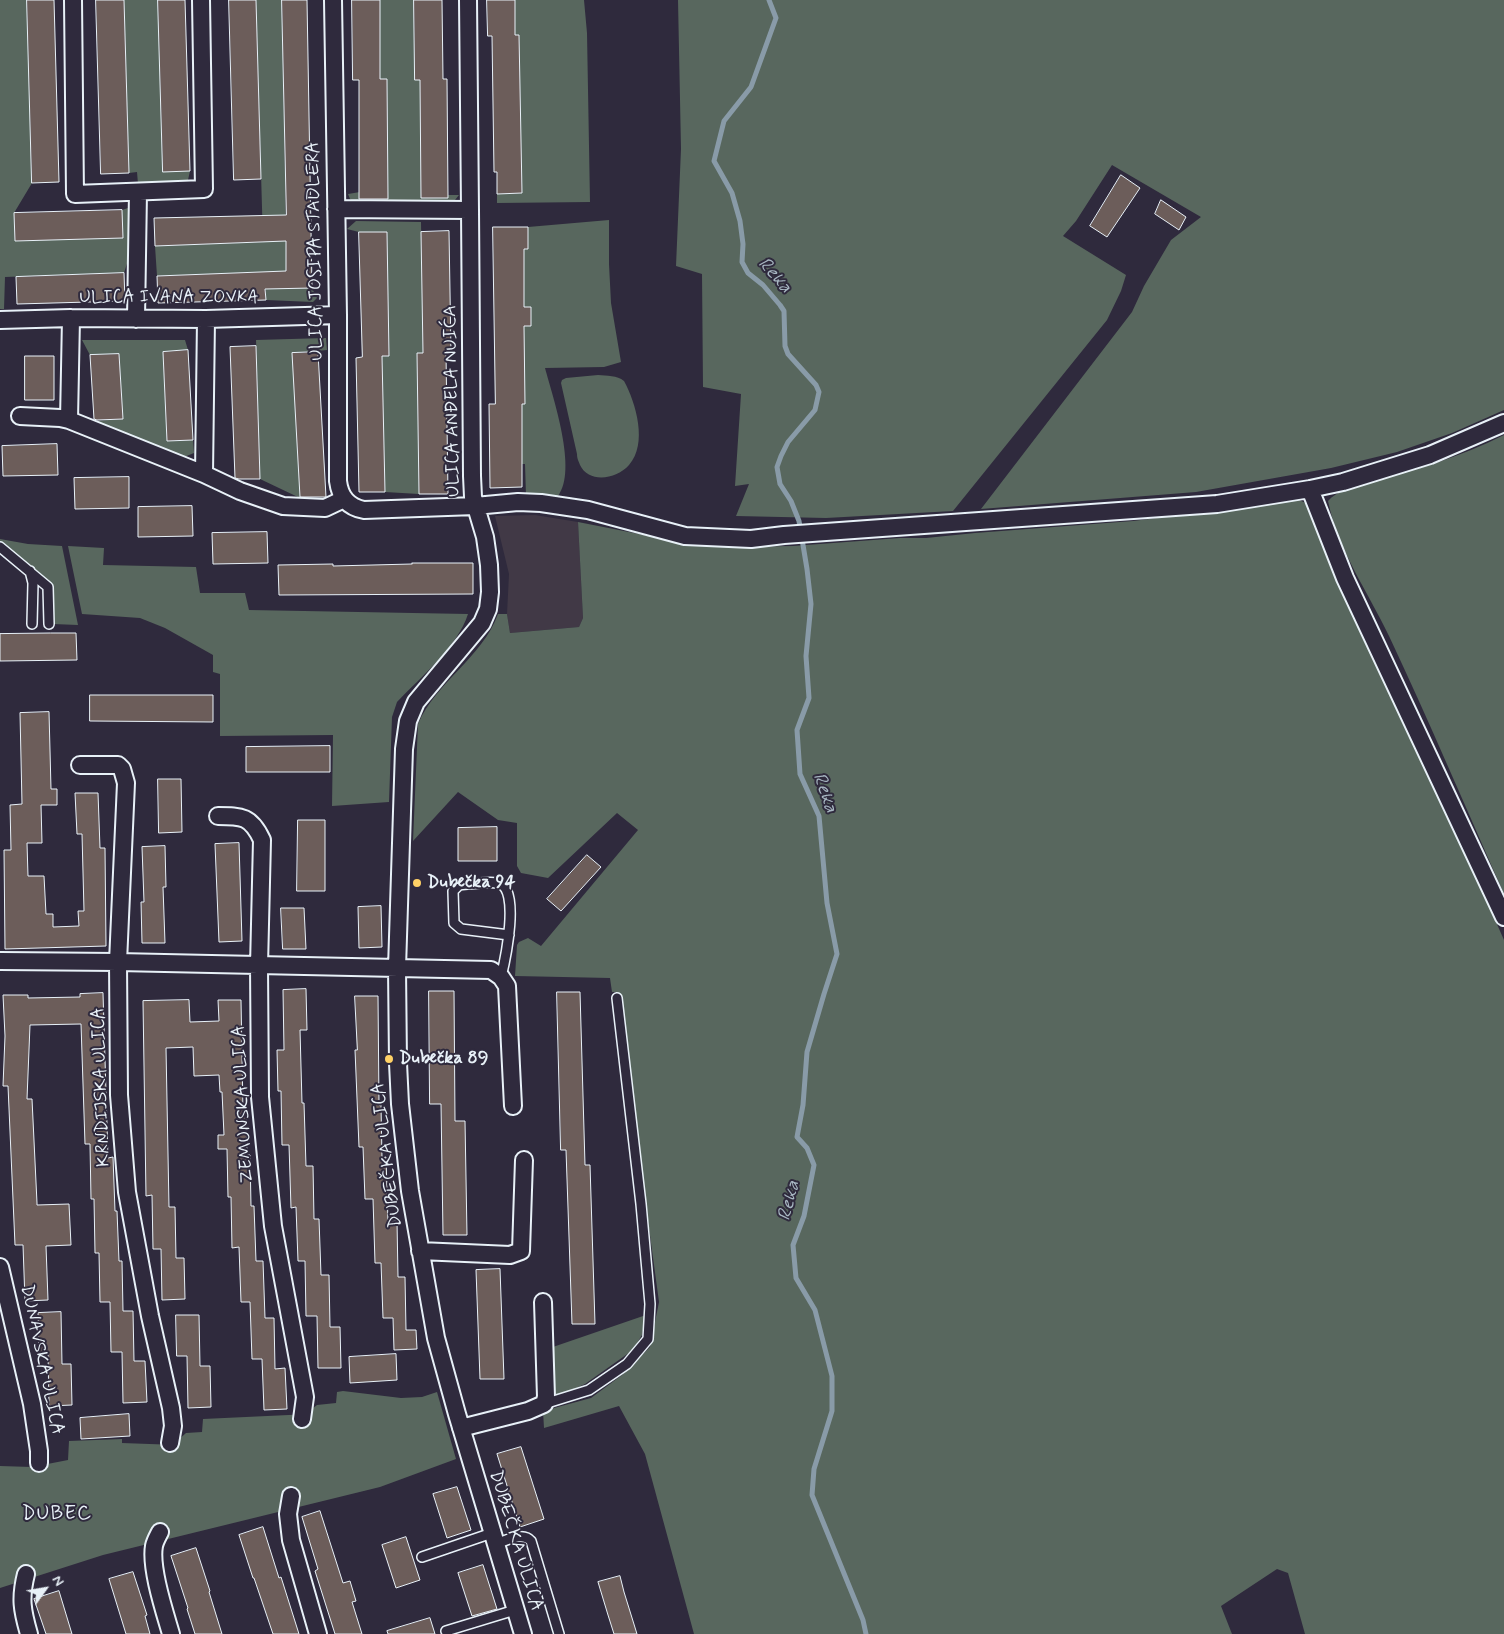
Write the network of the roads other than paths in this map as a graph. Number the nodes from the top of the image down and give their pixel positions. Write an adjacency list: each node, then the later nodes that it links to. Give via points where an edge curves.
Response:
1 (73, 0): 5 (street, via 75,194)
2 (201, 0): 5 (street, via 204,189)
3 (333, 0): 6 (street, ULICA JOSIPA STADLERA)
4 (468, 0): 7 (street, ULICA ANĐELA NUIĆA)
5 (138, 192): 10 (street)
6 (336, 210): 7 (street); 8 (street, ULICA JOSIPA STADLERA)
7 (470, 210): 19 (street, ULICA ANĐELA NUIĆA)
8 (338, 315): 11 (street, ULICA IVANA ZOVKA); 18 (street, ULICA JOSIPA STADLERA, via 338,481)
9 (71, 318): 10 (street, ULICA IVANA ZOVKA); 12 (street, ULICA IVANA ZOVKA); 14 (street)
10 (136, 319): 11 (street, ULICA IVANA ZOVKA)
11 (206, 319): 16 (street)
12 (0, 320)
13 (20, 416): 14 (street)
14 (69, 420): 16 (street)
15 (1504, 423): 17 (street, via 1430,455)
16 (204, 474): 18 (street, via 283,506 325,508)
17 (1310, 489): 19 (street, via 1217,504 751,538 685,536 574,507 518,502); 26 (street, via 1345,578)
18 (344, 499): 19 (street, ULICA ANĐELA NUIĆA, via 364,510)
19 (475, 506): 31 (street, DUBEČKA ULICA, via 487,549 488,610 474,634 416,702 408,721 404,749)
20 (0, 547): 21 (lane)
21 (30, 571): 22 (lane, via 33,583); 23 (lane, via 48,588)
22 (32, 624)
23 (49, 624)
24 (80, 765): 29 (street, KRNDIJSKA ULICA, via 118,765 126,783)
25 (218, 816): 30 (street, ZEMUNSKA ULICA, via 239,816 248,820 262,840)
26 (1504, 917)
27 (509, 935): 27 (lane, via 506,887 498,883 459,885 453,891 454,923 461,930); 32 (lane)
28 (0, 961): 29 (street)
29 (118, 962): 30 (street); 42 (street, KRNDIJSKA ULICA, via 119,1095 125,1173 139,1261 173,1426)
30 (259, 966): 31 (street); 40 (street, ZEMUNSKA ULICA, via 260,1097 273,1226 305,1396)
31 (397, 968): 32 (street, via 490,970); 36 (street, DUBEČKA ULICA, via 400,1104)
32 (502, 977): 34 (street, via 507,986)
33 (617, 998): 39 (lane, via 641,1204 650,1304 648,1339 627,1364 589,1390)
34 (513, 1106)
35 (524, 1160): 36 (street, via 521,1251 510,1255)
36 (420, 1251): 41 (street, DUBEČKA ULICA, via 436,1338)
37 (0, 1267): 43 (street, DUNAVSKA ULICA, via 32,1404)
38 (543, 1302): 39 (street)
39 (544, 1404): 41 (street)
40 (302, 1419)
41 (461, 1428): 46 (street, DUBEČKA ULICA)
42 (170, 1443)
43 (39, 1463)
44 (291, 1496): 53 (street, via 288,1514 290,1540)
45 (160, 1532): 52 (street, via 154,1548 155,1565)
46 (494, 1539): 47 (lane); 49 (street, DUBEČKA ULICA); 55 (lane, via 522,1536 531,1541)
47 (422, 1557)
48 (26, 1574): 51 (street, via 22,1608)
49 (515, 1610): 50 (lane); 54 (street, DUBEČKA ULICA)
50 (446, 1631)
51 (29, 1634)
52 (171, 1634)
53 (318, 1634)
54 (523, 1634)
55 (559, 1634)

